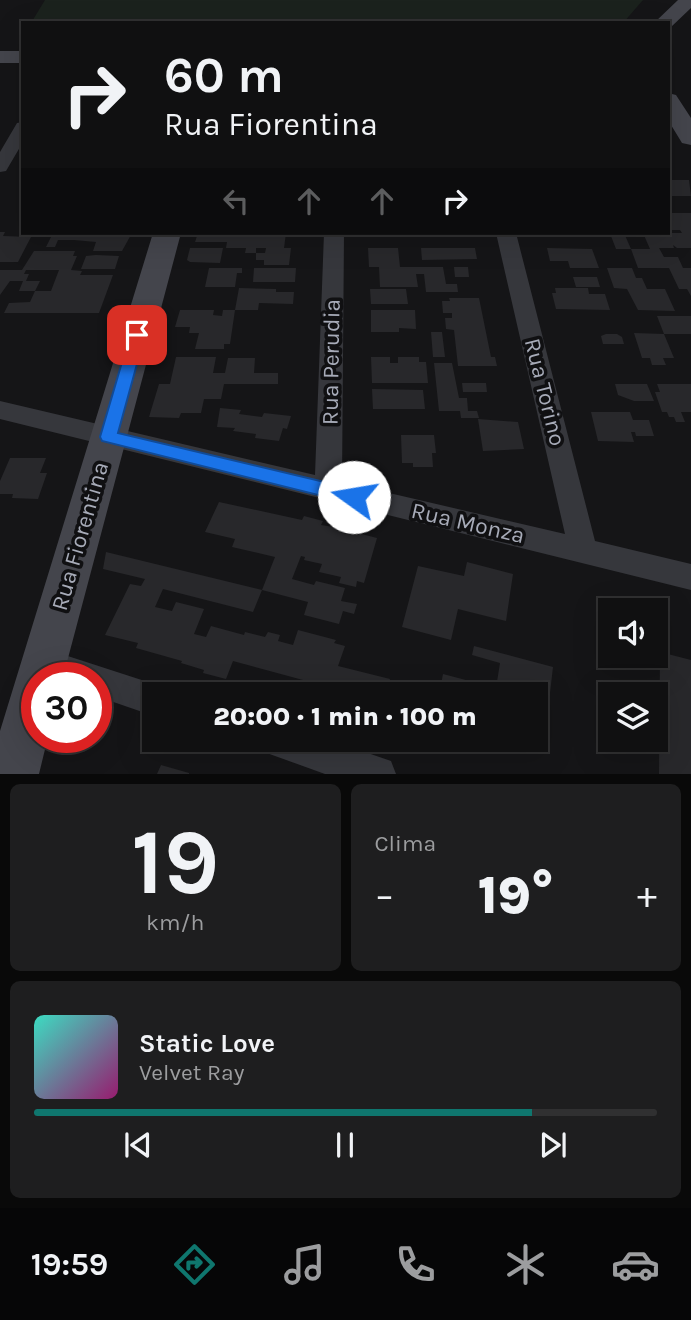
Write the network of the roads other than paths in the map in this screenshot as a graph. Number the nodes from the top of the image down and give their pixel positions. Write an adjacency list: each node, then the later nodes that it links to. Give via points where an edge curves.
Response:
1 (689, 0): 2 (street)
2 (666, 21)
3 (0, 57): 4 (street)
4 (21, 57)
5 (670, 103): 7 (street)
6 (21, 130): 8 (street)
7 (691, 138)
8 (0, 167)
9 (166, 235): 13 (street, Rua Fiorentina)
10 (334, 235): 14 (street, Rua Perudia)
11 (506, 235): 15 (street, Rua Torino)
12 (0, 410): 13 (street, Rua Monza)
13 (108, 437): 14 (street, Rua Monza); 17 (street, Rua Fiorentina)
14 (328, 491): 15 (street, Rua Monza)
15 (583, 550): 16 (street, Rua Monza)
16 (691, 577)
17 (44, 662)
18 (112, 686): 19 (street)
19 (142, 696)
20 (21, 745): 22 (street, Rua Fiorentina)
21 (312, 752): 23 (street)
22 (13, 774)
23 (378, 774)

